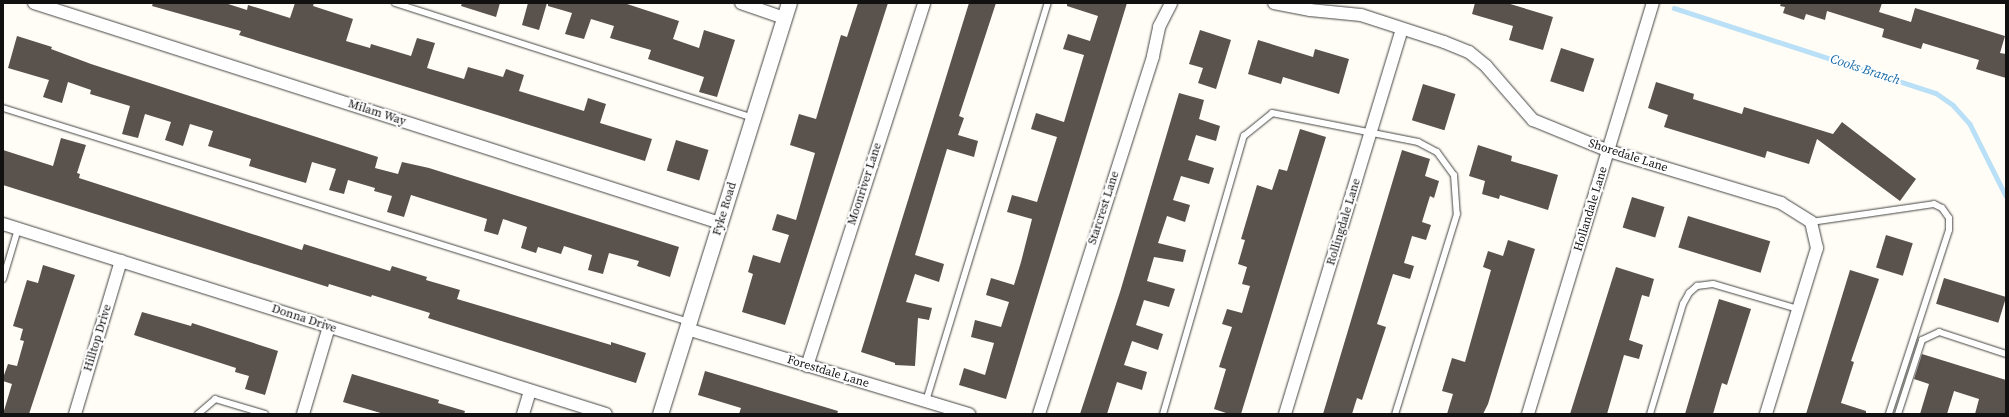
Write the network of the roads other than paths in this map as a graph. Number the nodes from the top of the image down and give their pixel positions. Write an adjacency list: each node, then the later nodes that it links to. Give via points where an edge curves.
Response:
1 (34, 3): 16 (street, Milam Way)
2 (395, 3): 13 (lane)
3 (741, 3): 10 (street)
4 (789, 3): 10 (street, Fyke Road)
5 (924, 3): 26 (street, Moonriver Lane)
6 (1048, 3): 28 (lane)
7 (1171, 3): 37 (street, Starcrest Lane, via 1159,27 1153,56)
8 (1274, 3): 11 (street, Shoredale Lane, via 1310,10 1361,15)
9 (1653, 3): 15 (street, Hollandale Lane)
10 (784, 18): 13 (street, Fyke Road)
11 (1402, 29): 14 (street, Rollingdale Lane); 15 (street, Shoredale Lane, via 1469,52 1486,66 1533,120)
12 (3, 108): 23 (lane)
13 (753, 118): 16 (street, Fyke Road)
14 (1371, 134): 38 (lane, via 1272,113 1244,136); 39 (street, Rollingdale Lane); 40 (lane, via 1418,142 1437,152 1454,175 1457,214)
15 (1609, 151): 17 (street, Shoredale Lane, via 1781,203); 41 (street, Hollandale Lane)
16 (720, 222): 23 (street, Fyke Road)
17 (1811, 222): 22 (street, via 1817,248); 44 (lane, via 1934,204 1942,208 1949,218 1949,230)
18 (3, 224): 19 (street, Donna Drive)
19 (18, 229): 20 (street, Donna Drive); 21 (lane)
20 (121, 261): 24 (street, Donna Drive); 29 (street, Hilltop Drive)
21 (3, 278)
22 (1798, 309): 42 (lane, via 1712,284 1697,286 1689,293 1683,304); 43 (street)
23 (688, 326): 26 (street, Forestdale Lane); 35 (street, Fyke Road)
24 (329, 327): 27 (street, Donna Drive); 32 (street)
25 (2006, 354): 45 (lane, via 1938,332 1922,340)
26 (807, 366): 28 (street, Forestdale Lane)
27 (530, 391): 33 (street); 34 (street, Donna Drive)
28 (926, 401): 36 (street, Forestdale Lane)
29 (75, 414)
30 (198, 414): 31 (lane, via 215,399)
31 (265, 414)
32 (303, 414)
33 (524, 414)
34 (606, 414)
35 (660, 414)
36 (969, 414)
37 (1039, 414)
38 (1163, 414)
39 (1285, 414)
40 (1395, 414)
41 (1528, 414)
42 (1650, 414)
43 (1766, 414)
44 (1889, 414)
45 (1898, 414)

